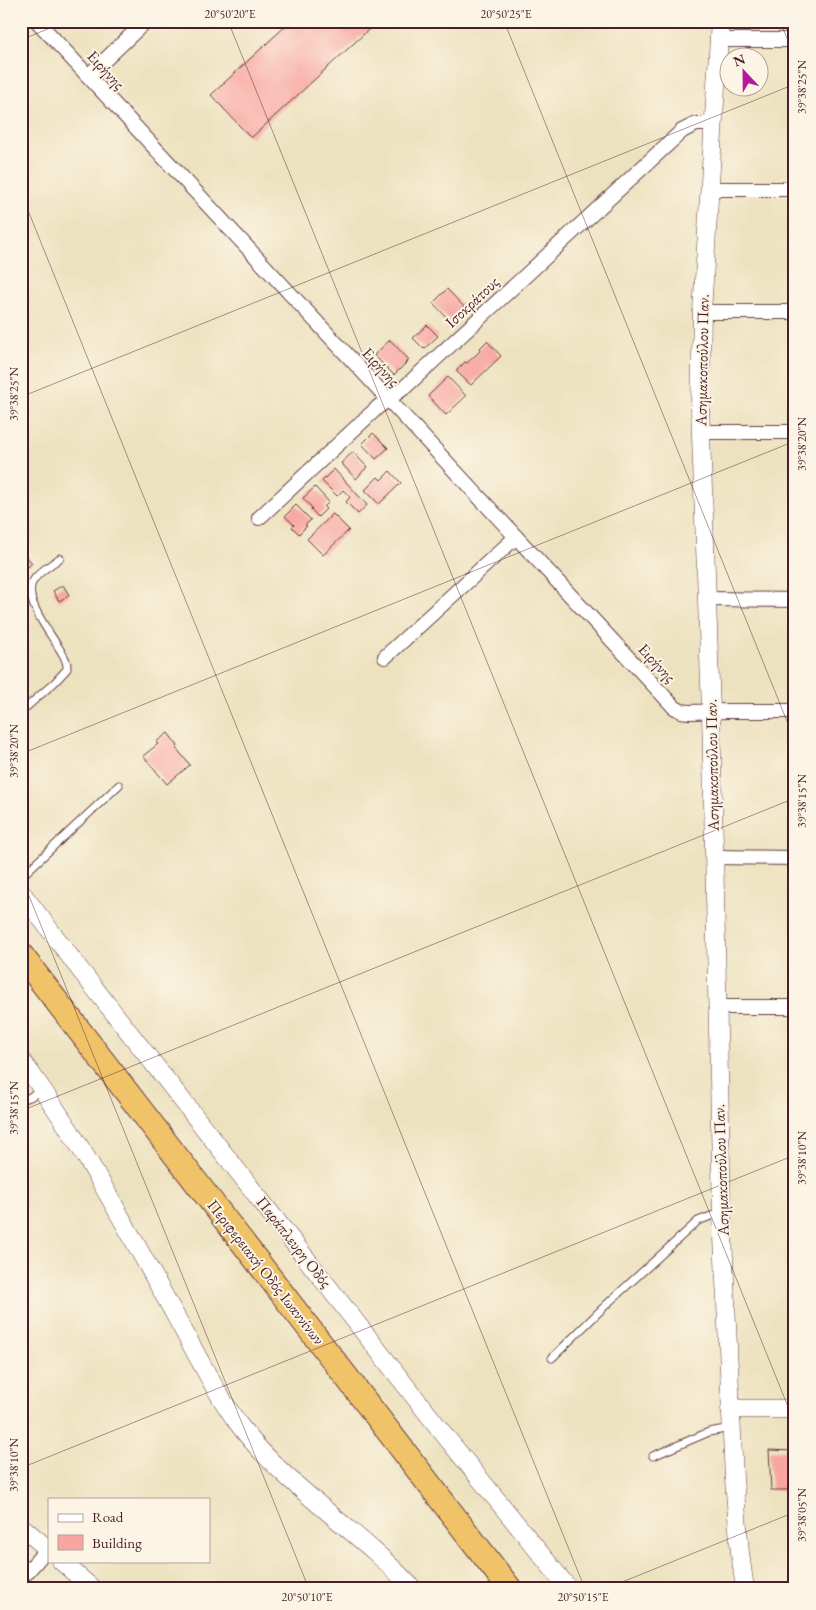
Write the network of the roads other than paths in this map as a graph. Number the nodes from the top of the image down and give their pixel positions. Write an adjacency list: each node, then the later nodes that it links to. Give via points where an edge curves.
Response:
1 (37, 21): 6 (street, Ειρήνης)
2 (146, 21): 6 (street)
3 (719, 21): 4 (street, Ασημακοπούλου Παν.)
4 (718, 40): 5 (street); 7 (street, Ασημακοπούλου Παν.)
5 (795, 40)
6 (88, 76): 12 (street, Ειρήνης)
7 (713, 124): 8 (street, Ασημακοπούλου Παν.); 12 (street, Ισοκράτους, via 696,124 682,131)
8 (709, 189): 9 (street); 10 (street, Ασημακοπούλου Παν.)
9 (795, 189)
10 (702, 312): 11 (street); 13 (street, Ασημακοπούλου Παν.)
11 (795, 312)
12 (388, 400): 15 (street, Ισοκράτους); 16 (street, Ειρήνης)
13 (701, 432): 14 (street); 18 (street, Ασημακοπούλου Παν.)
14 (795, 432)
15 (259, 518)
16 (516, 537): 20 (street); 21 (street, Ειρήνης, via 674,707 685,712)
17 (60, 558): 23 (lane, via 33,580 30,595 66,659 67,669)
18 (707, 598): 19 (street); 21 (street, Ασημακοπούλου Παν.)
19 (795, 600)
20 (385, 657)
21 (711, 711): 22 (street, Ειρήνης); 25 (street, Ασημακοπούλου Παν.)
22 (795, 711)
23 (21, 712)
24 (119, 785): 27 (lane)
25 (713, 857): 26 (street); 30 (street, Ασημακοπούλου Παν.)
26 (795, 858)
27 (21, 877)
28 (21, 892): 48 (street, Παράπλευρη Οδός)
29 (21, 955): 47 (highway, Περιφερειακή Οδός Ιωαννίνων)
30 (717, 1007): 31 (street); 35 (street, Ασημακοπούλου Παν.)
31 (795, 1007)
32 (21, 1060): 33 (street)
33 (43, 1089): 34 (lane); 46 (street, via 92,1168 212,1383 241,1426 273,1462 380,1555)
34 (21, 1100)
35 (722, 1214): 36 (lane, via 698,1221); 37 (street, Ασημακοπούλου Παν.)
36 (552, 1358)
37 (730, 1409): 38 (street); 39 (street, Ασημακοπούλου Παν.)
38 (795, 1409)
39 (731, 1428): 40 (lane, via 708,1432); 49 (street, Ασημακοπούλου Παν.)
40 (653, 1456)
41 (21, 1526): 42 (street)
42 (48, 1550): 44 (street)
43 (63, 1562): 45 (street)
44 (21, 1579)
45 (93, 1589)
46 (413, 1589)
47 (510, 1589)
48 (568, 1589)
49 (745, 1589)

